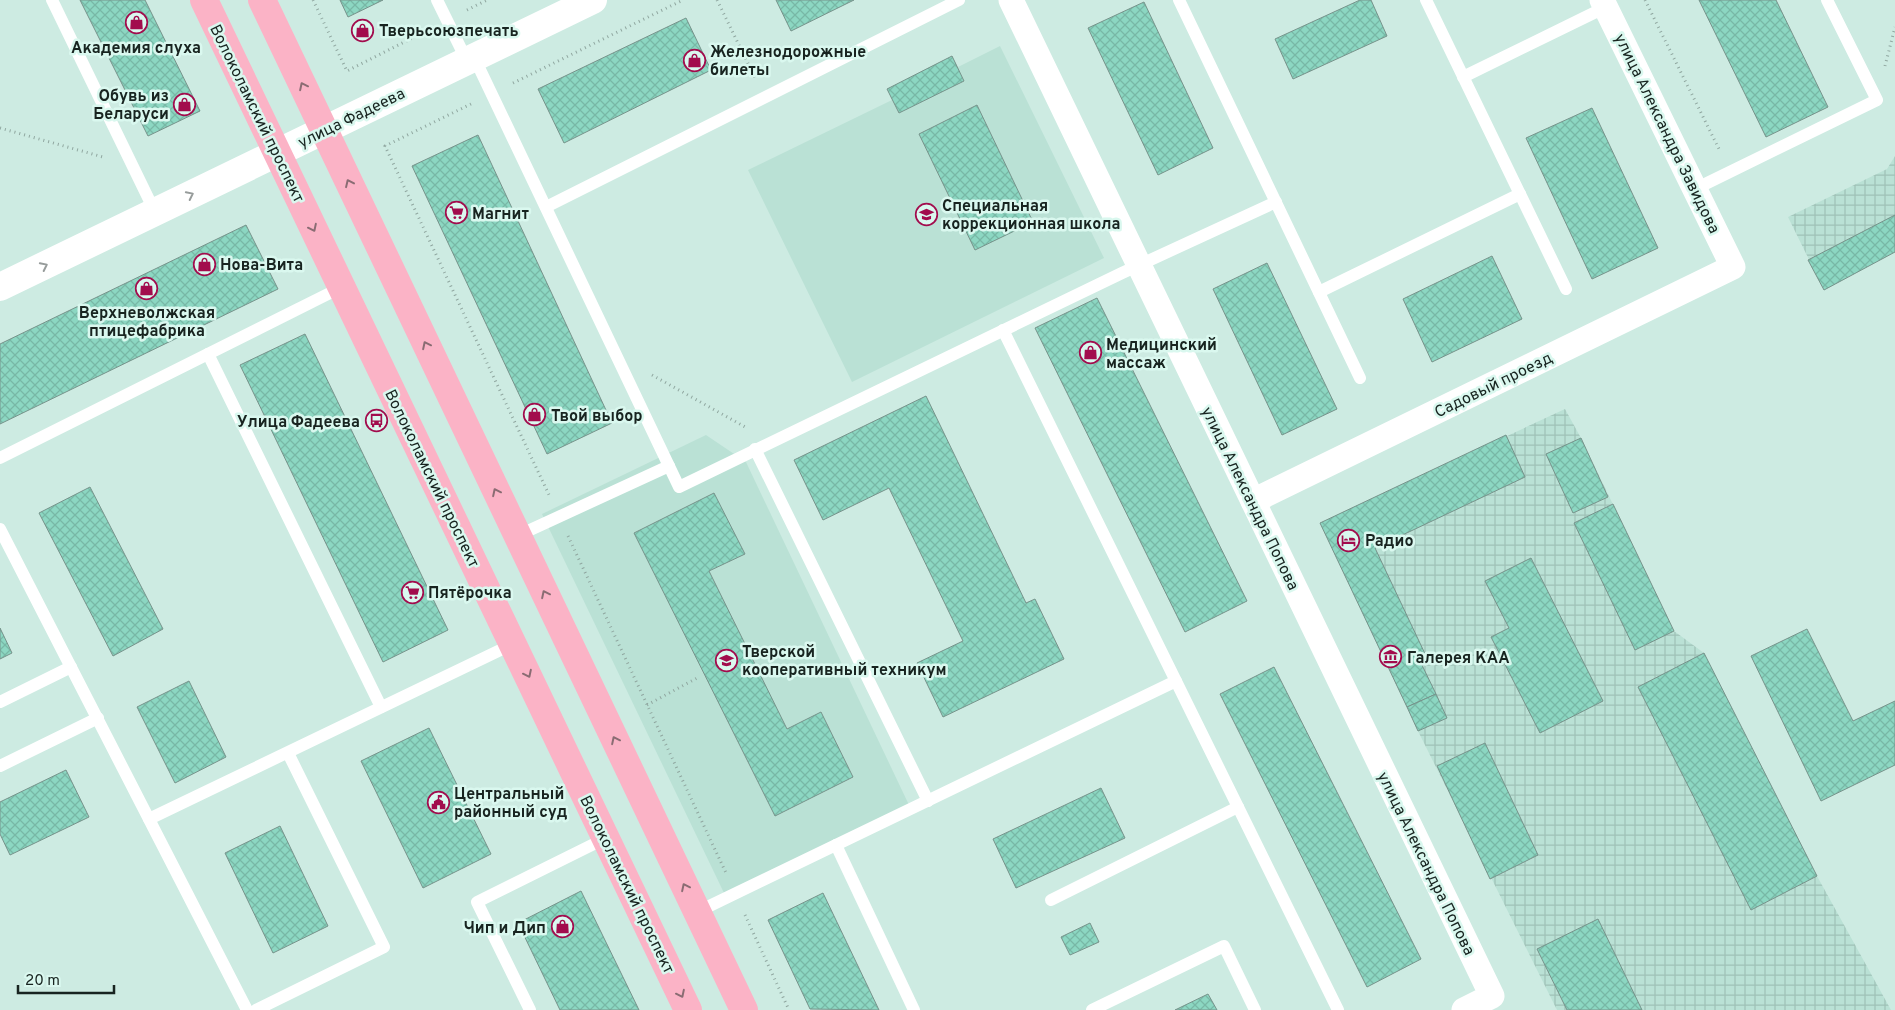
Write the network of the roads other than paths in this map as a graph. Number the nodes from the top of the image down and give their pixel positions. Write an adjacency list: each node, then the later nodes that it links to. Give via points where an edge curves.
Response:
1 (52, 0): 20 (lane)
2 (204, 0): 15 (main road, Волоколамский проспект)
3 (262, 0): 14 (main road, one-way to 3)
4 (437, 0): 12 (lane)
5 (593, 0): 12 (street, улица Фадеева)
6 (959, 0): 19 (lane)
7 (1011, 0): 21 (street, улица Александра Попова)
8 (1179, 0): 18 (lane)
9 (1426, 0): 13 (lane)
10 (1827, 0): 16 (lane, via 1877,100)
11 (1604, 3): 13 (lane); 16 (street, улица Александра Завидова)
12 (471, 59): 14 (street, улица Фадеева); 19 (lane, via 492,93)
13 (1463, 77): 17 (lane)
14 (324, 130): 15 (street, улица Фадеева); 35 (main road, one-way to 14)
15 (277, 153): 20 (street, улица Фадеева, one-way to 15); 24 (main road, Волоколамский проспект, one-way to 24)
16 (1695, 189): 22 (street, улица Александра Завидова)
17 (1520, 194): 25 (lane); 26 (lane)
18 (1276, 202): 21 (lane); 26 (lane)
19 (546, 207): 32 (lane)
20 (155, 212): 23 (street, улица Фадеева, one-way to 20)
21 (1139, 265): 27 (lane); 33 (street, улица Александра Попова)
22 (1733, 267): 33 (street, Садовый проезд)
23 (0, 287)
24 (342, 287): 28 (lane); 36 (main road, Волоколамский проспект)
25 (1566, 288)
26 (1319, 292): 29 (lane)
27 (1003, 330): 30 (lane); 38 (lane)
28 (208, 354): 31 (lane); 40 (lane)
29 (1360, 378)
30 (755, 449): 32 (lane, via 679,486); 44 (lane)
31 (0, 458)
32 (670, 466): 35 (lane)
33 (1253, 501): 60 (street, улица Александра Попова, via 1492,996)
34 (0, 529): 37 (lane)
35 (517, 536): 50 (main road, one-way to 35)
36 (513, 644): 40 (lane); 47 (main road, Волоколамский проспект, one-way to 47)
37 (71, 667): 39 (lane); 41 (lane)
38 (1176, 681): 44 (lane); 45 (lane)
39 (0, 702)
40 (381, 707): 42 (lane)
41 (98, 718): 43 (lane); 46 (lane)
42 (288, 752): 46 (lane); 52 (lane, via 384,947)
43 (0, 766)
44 (928, 801): 48 (lane)
45 (1238, 807): 49 (lane); 59 (lane)
46 (149, 819): 51 (lane)
47 (606, 838): 53 (lane, via 477,902); 54 (main road, Волоколамский проспект, one-way to 54)
48 (836, 845): 50 (lane); 56 (lane)
49 (1051, 900)
50 (698, 912): 55 (main road)
51 (247, 1010)
52 (256, 1010)
53 (530, 1010)
54 (688, 1010)
55 (744, 1010)
56 (914, 1010)
57 (1092, 1010): 58 (lane, via 1224,946)
58 (1255, 1010)
59 (1338, 1010)
60 (1464, 1010)

